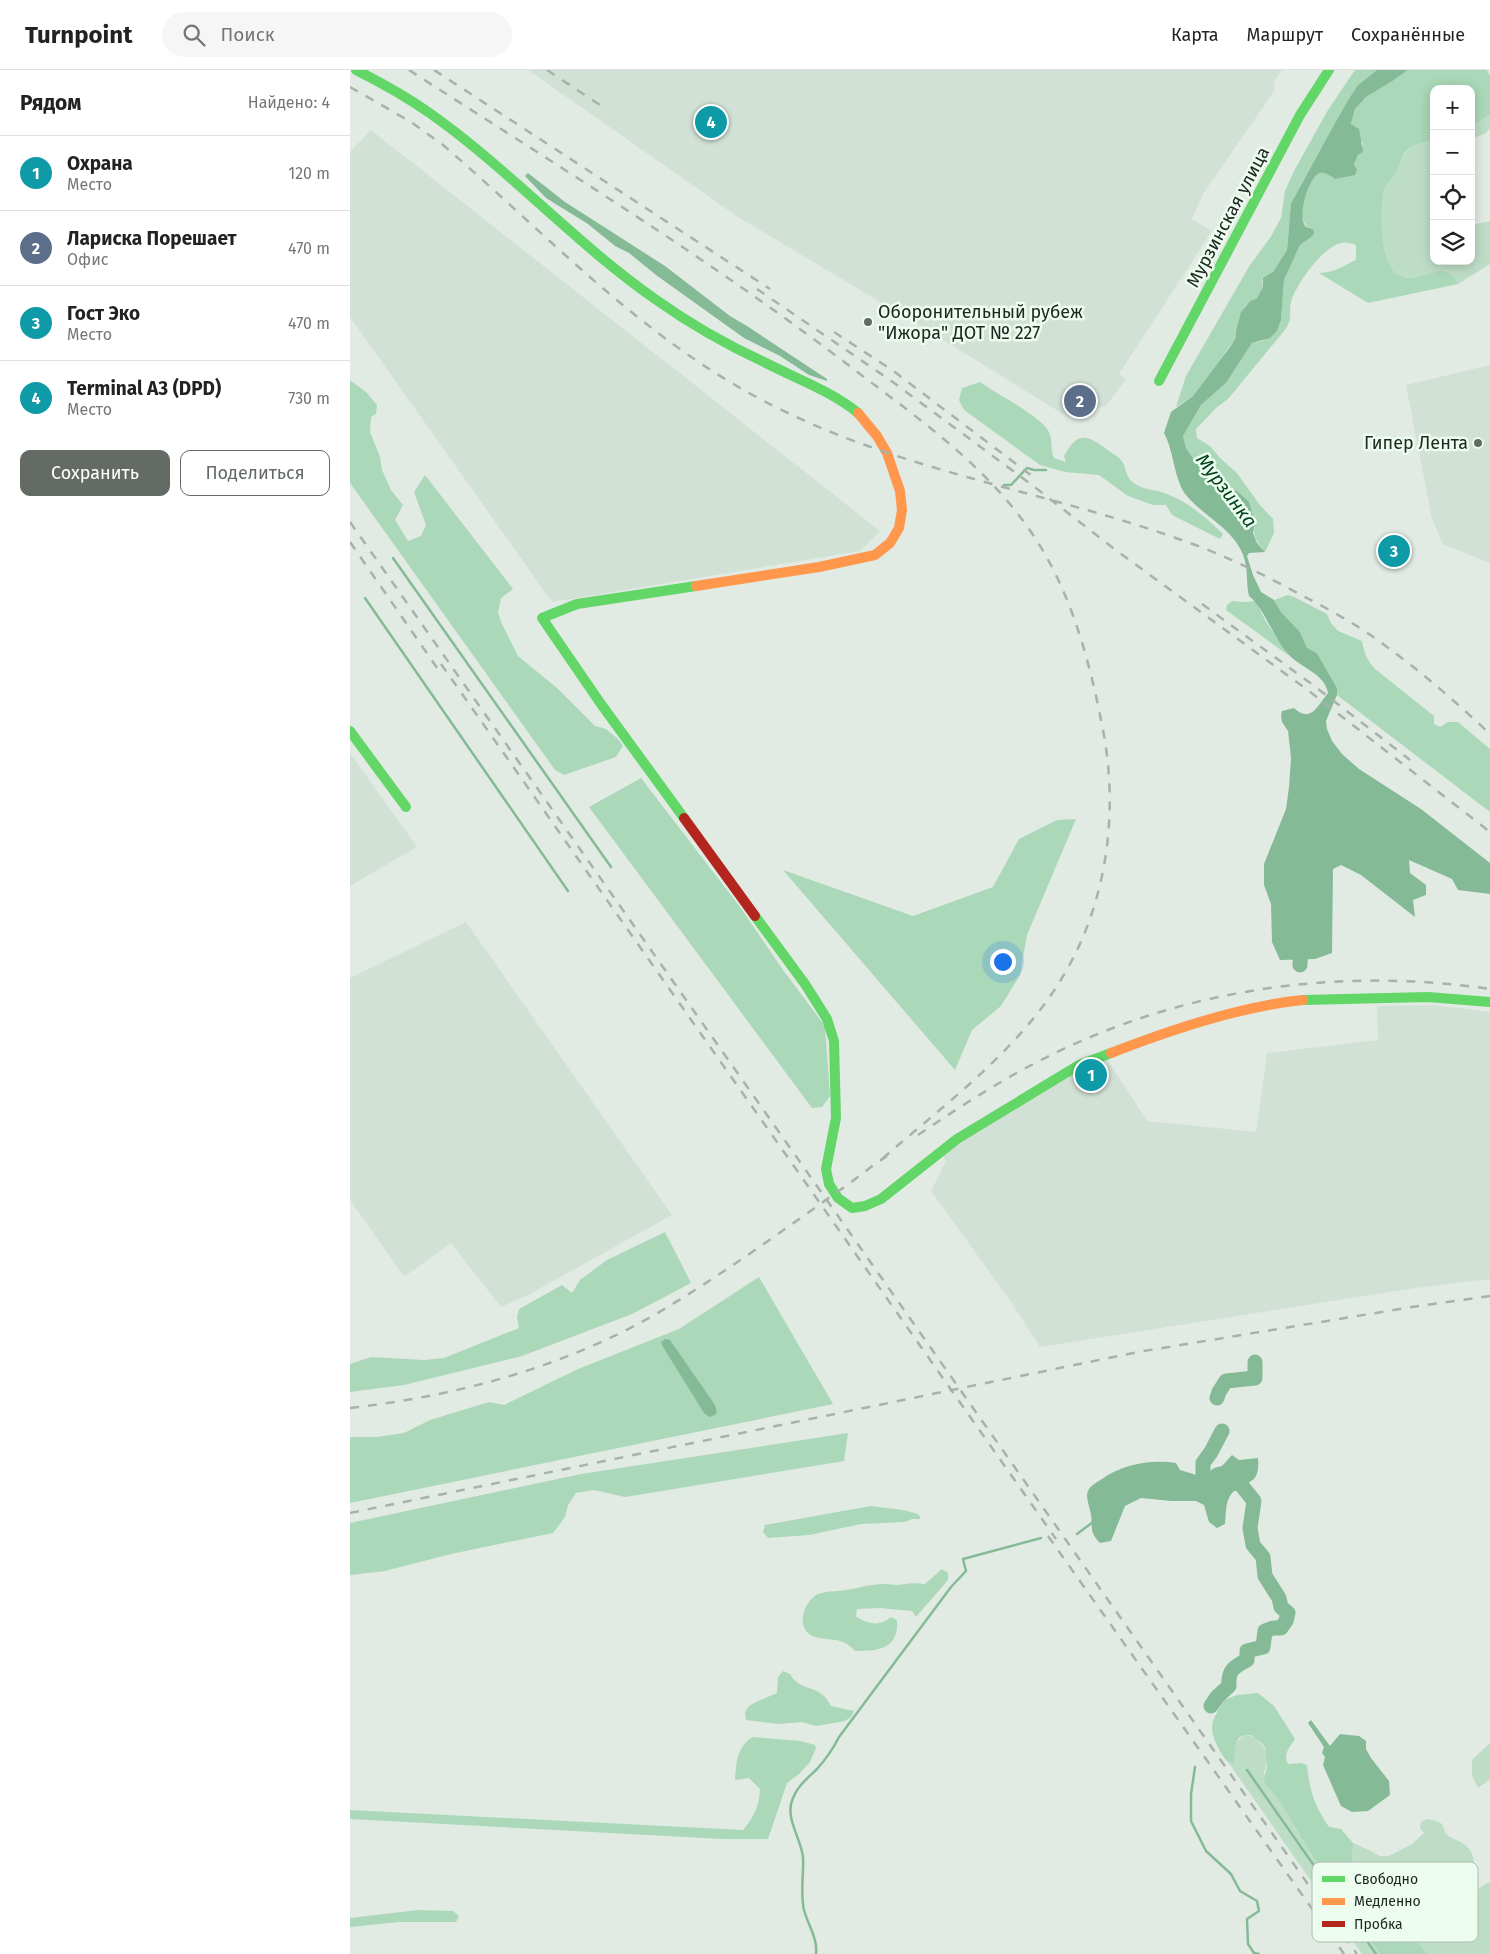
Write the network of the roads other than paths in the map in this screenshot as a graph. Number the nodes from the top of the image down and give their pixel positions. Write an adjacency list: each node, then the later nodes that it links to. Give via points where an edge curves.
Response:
1 (356, 70): 6 (street, via 395,91 449,128 623,276 676,314 750,356 841,399 867,422 889,457 901,498 900,524 893,541 875,555 819,567 576,604 542,618 827,1019 834,1041 837,1099 826,1169 829,1184 844,1203 852,1208 881,1199 957,1139 1079,1065 1204,1021 1275,1003 1303,1000 1428,997)
2 (1329, 70): 3 (street, Мурзинская улица, via 1300,115)
3 (1159, 381)
4 (350, 731): 5 (street)
5 (406, 807)
6 (1490, 1002)

